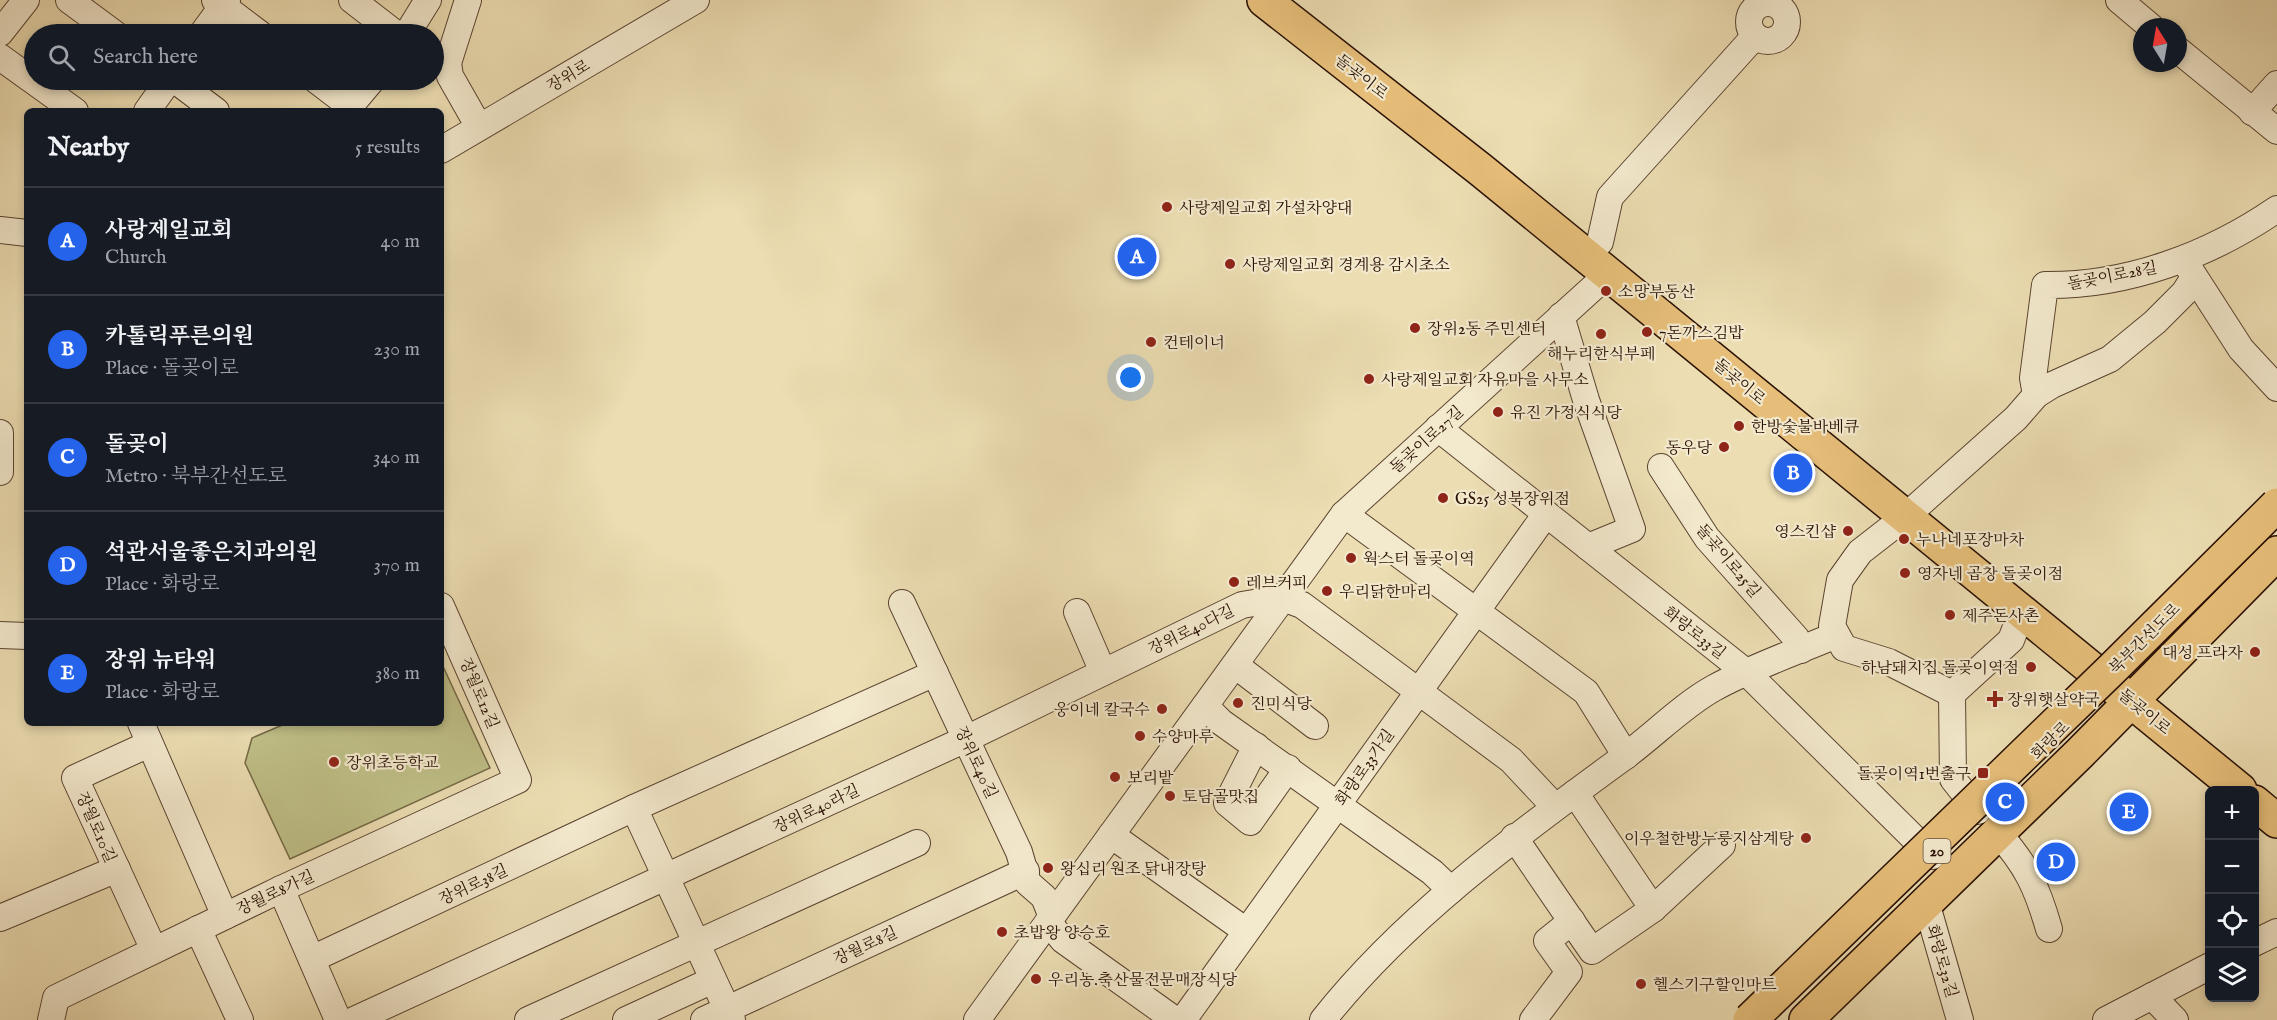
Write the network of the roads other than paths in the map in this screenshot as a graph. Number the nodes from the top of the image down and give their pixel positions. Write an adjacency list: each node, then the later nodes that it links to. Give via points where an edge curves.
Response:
1 (26, 0): 17 (street)
2 (69, 0): 12 (street)
3 (351, 0): 15 (street)
4 (428, 0): 16 (street)
5 (468, 0): 34 (street, via 448,63 450,76)
6 (696, 0): 34 (street, 장위로)
7 (1264, 0): 42 (main road, 돌곶이로)
8 (2119, 0): 11 (street)
9 (222, 2): 13 (street); 14 (street)
10 (1769, 3): 18 (street, via 1752,11 1749,23); 18 (street, via 1786,12 1788,26 1781,37 1770,42)
11 (2140, 18)
12 (102, 24)
13 (208, 24)
14 (248, 24)
15 (383, 24)
16 (413, 24)
17 (0, 33)
18 (1755, 36): 40 (street, via 1610,197)
19 (0, 57): 21 (street)
20 (2187, 58): 33 (street)
21 (24, 74)
22 (2277, 84): 33 (street)
23 (46, 90): 28 (street)
24 (163, 90): 29 (street)
25 (188, 90): 30 (street)
26 (327, 90): 31 (street)
27 (364, 90): 32 (street)
28 (71, 108)
29 (149, 108)
30 (212, 108)
31 (347, 108)
32 (349, 108)
33 (2252, 112): 35 (street)
34 (479, 127): 36 (street, 장위로)
35 (2277, 131)
36 (444, 148)
37 (2277, 209): 41 (street, 돌곶이로28길)
38 (0, 230): 39 (street)
39 (24, 233)
40 (1600, 242)
41 (2188, 269): 44 (street, via 2241,349); 45 (street, 돌곶이로28길, via 2184,293 2155,322 2110,359); 45 (street, 돌곶이로28길, via 2045,285 2033,378)
42 (1607, 275): 43 (street, 돌곶이로27길); 53 (main road, 돌곶이로)
43 (1562, 316): 46 (street, 돌곶이로27길); 56 (street, via 1586,400 1632,529)
44 (2277, 388)
45 (2036, 395): 53 (street, 돌곶이로28길, via 2016,418)
46 (1438, 428): 51 (street, 돌곶이로27길); 52 (street, 화랑로33길)
47 (0, 433): 49 (street)
48 (1661, 467): 67 (street, 돌곶이로25길, via 1707,538 1796,638)
49 (0, 472)
50 (2277, 505): 130 (main road, 북부간선도로, bridge)
51 (1344, 514): 58 (street, 돌곶이로27길); 60 (street)
52 (1546, 514): 56 (street, 화랑로33길); 60 (street, 화랑로33가길)
53 (1905, 517): 63 (main road, 돌곶이로); 65 (street, via 1860,552 1840,580 1832,626)
54 (2277, 518): 73 (main road, 화랑로 / 20)
55 (2277, 536): 132 (main road, 북부간선도로)
56 (1588, 548): 71 (street, 화랑로33길)
57 (2277, 553): 73 (main road, 화랑로 / 20)
58 (1283, 598): 68 (street, 돌곶이로27길); 69 (street, 장위로40다길, via 1242,604); 72 (street, via 1302,605)
59 (902, 603): 70 (street, 장위로40길)
60 (1477, 610): 72 (street, 화랑로33가길); 80 (street, via 1586,692)
61 (1077, 612): 69 (street)
62 (444, 613): 82 (street, 장월로12길)
63 (2021, 614): 73 (main road, 돌곶이로); 74 (street, via 2011,640)
64 (0, 635): 66 (street)
65 (1836, 635): 67 (street); 74 (street, via 1844,648 1889,662)
66 (24, 636)
67 (1801, 650): 71 (street)
68 (1234, 665): 75 (street, 돌곶이로27길); 76 (street)
69 (1103, 672): 78 (street, 장위로40다길)
70 (935, 673): 78 (street, 장위로40길); 87 (street, 장위로38길)
71 (1747, 673): 80 (street, via 1713,688); 94 (street, 화랑로33길)
72 (1419, 690): 84 (street); 85 (street, 화랑로33가길)
73 (2121, 691): 83 (main road, 돌곶이로); 89 (main road, 화랑로 / 20)
74 (1952, 694): 89 (street, via 1953,779)
75 (1204, 706): 79 (street); 90 (street, 돌곶이로27길)
76 (1315, 726)
77 (145, 734): 95 (street, 장월로10길, via 75,778); 102 (street, 장월로10길)
78 (966, 739): 96 (street, 장위로40길); 97 (street, 장위로40라길)
79 (1256, 746): 81 (street); 81 (street, via 1227,803 1250,822)
80 (1626, 756): 84 (street)
81 (1288, 768): 85 (street)
82 (518, 780): 98 (street, 장월로8가길)
83 (2235, 786)
84 (1565, 800): 91 (street); 101 (street)
85 (1338, 803): 99 (street); 108 (street, 화랑로33가길)
86 (2259, 806): 88 (main road)
87 (634, 808): 97 (street); 113 (street, 장위로38길)
88 (2277, 821)
89 (1988, 822): 94 (main road, 화랑로 / 20); 100 (main road, 화랑로 / 20); 107 (street, via 2019,857 2038,890)
90 (1111, 835): 104 (street, 돌곶이로27길); 108 (street)
91 (1514, 837): 99 (street); 105 (street)
92 (917, 843): 111 (street)
93 (1722, 844): 101 (street)
94 (1932, 856): 131 (main road, 화랑로 / 20)
95 (117, 869): 103 (street); 112 (street, 장월로10길)
96 (1026, 871): 104 (street, 장위로40길, via 1028,883 1044,897); 117 (street, 장월로8길)
97 (666, 876): 111 (street); 121 (street)
98 (281, 889): 102 (street, 장월로8가길); 113 (street)
99 (1451, 890): 128 (street, via 1343,995)
100 (1926, 902): 133 (main road, 화랑로 / 20); 134 (street, 화랑로32길)
101 (1653, 909): 105 (street, via 1592,951)
102 (225, 916): 106 (street, 장월로8가길)
103 (0, 918)
104 (1050, 919): 125 (street, 돌곶이로27길); 126 (street, via 1063,940)
105 (1572, 921): 129 (street, via 1547,941 1569,972)
106 (198, 929): 112 (street, 장월로8가길); 119 (street)
107 (2049, 929)
108 (1246, 931): 127 (street, 화랑로33가길)
109 (2277, 932): 110 (street)
110 (2259, 941)
111 (696, 943): 115 (street); 122 (street)
112 (154, 950): 118 (street, 장월로8가길, via 56,998)
113 (312, 959): 120 (street)
114 (2205, 969): 116 (street)
115 (713, 980): 117 (street); 123 (street)
116 (2152, 996): 135 (street); 136 (street)
117 (730, 1015): 124 (street, 장월로8길)
118 (51, 1020)
119 (240, 1020)
120 (338, 1020)
121 (354, 1020)
122 (528, 1020)
123 (626, 1020)
124 (704, 1020)
125 (978, 1020)
126 (1175, 1020)
127 (1183, 1020)
128 (1323, 1020)
129 (1533, 1020)
130 (1750, 1020)
131 (1764, 1020)
132 (1783, 1020)
133 (1806, 1020)
134 (1960, 1020)
135 (2106, 1020)
136 (2175, 1020)

